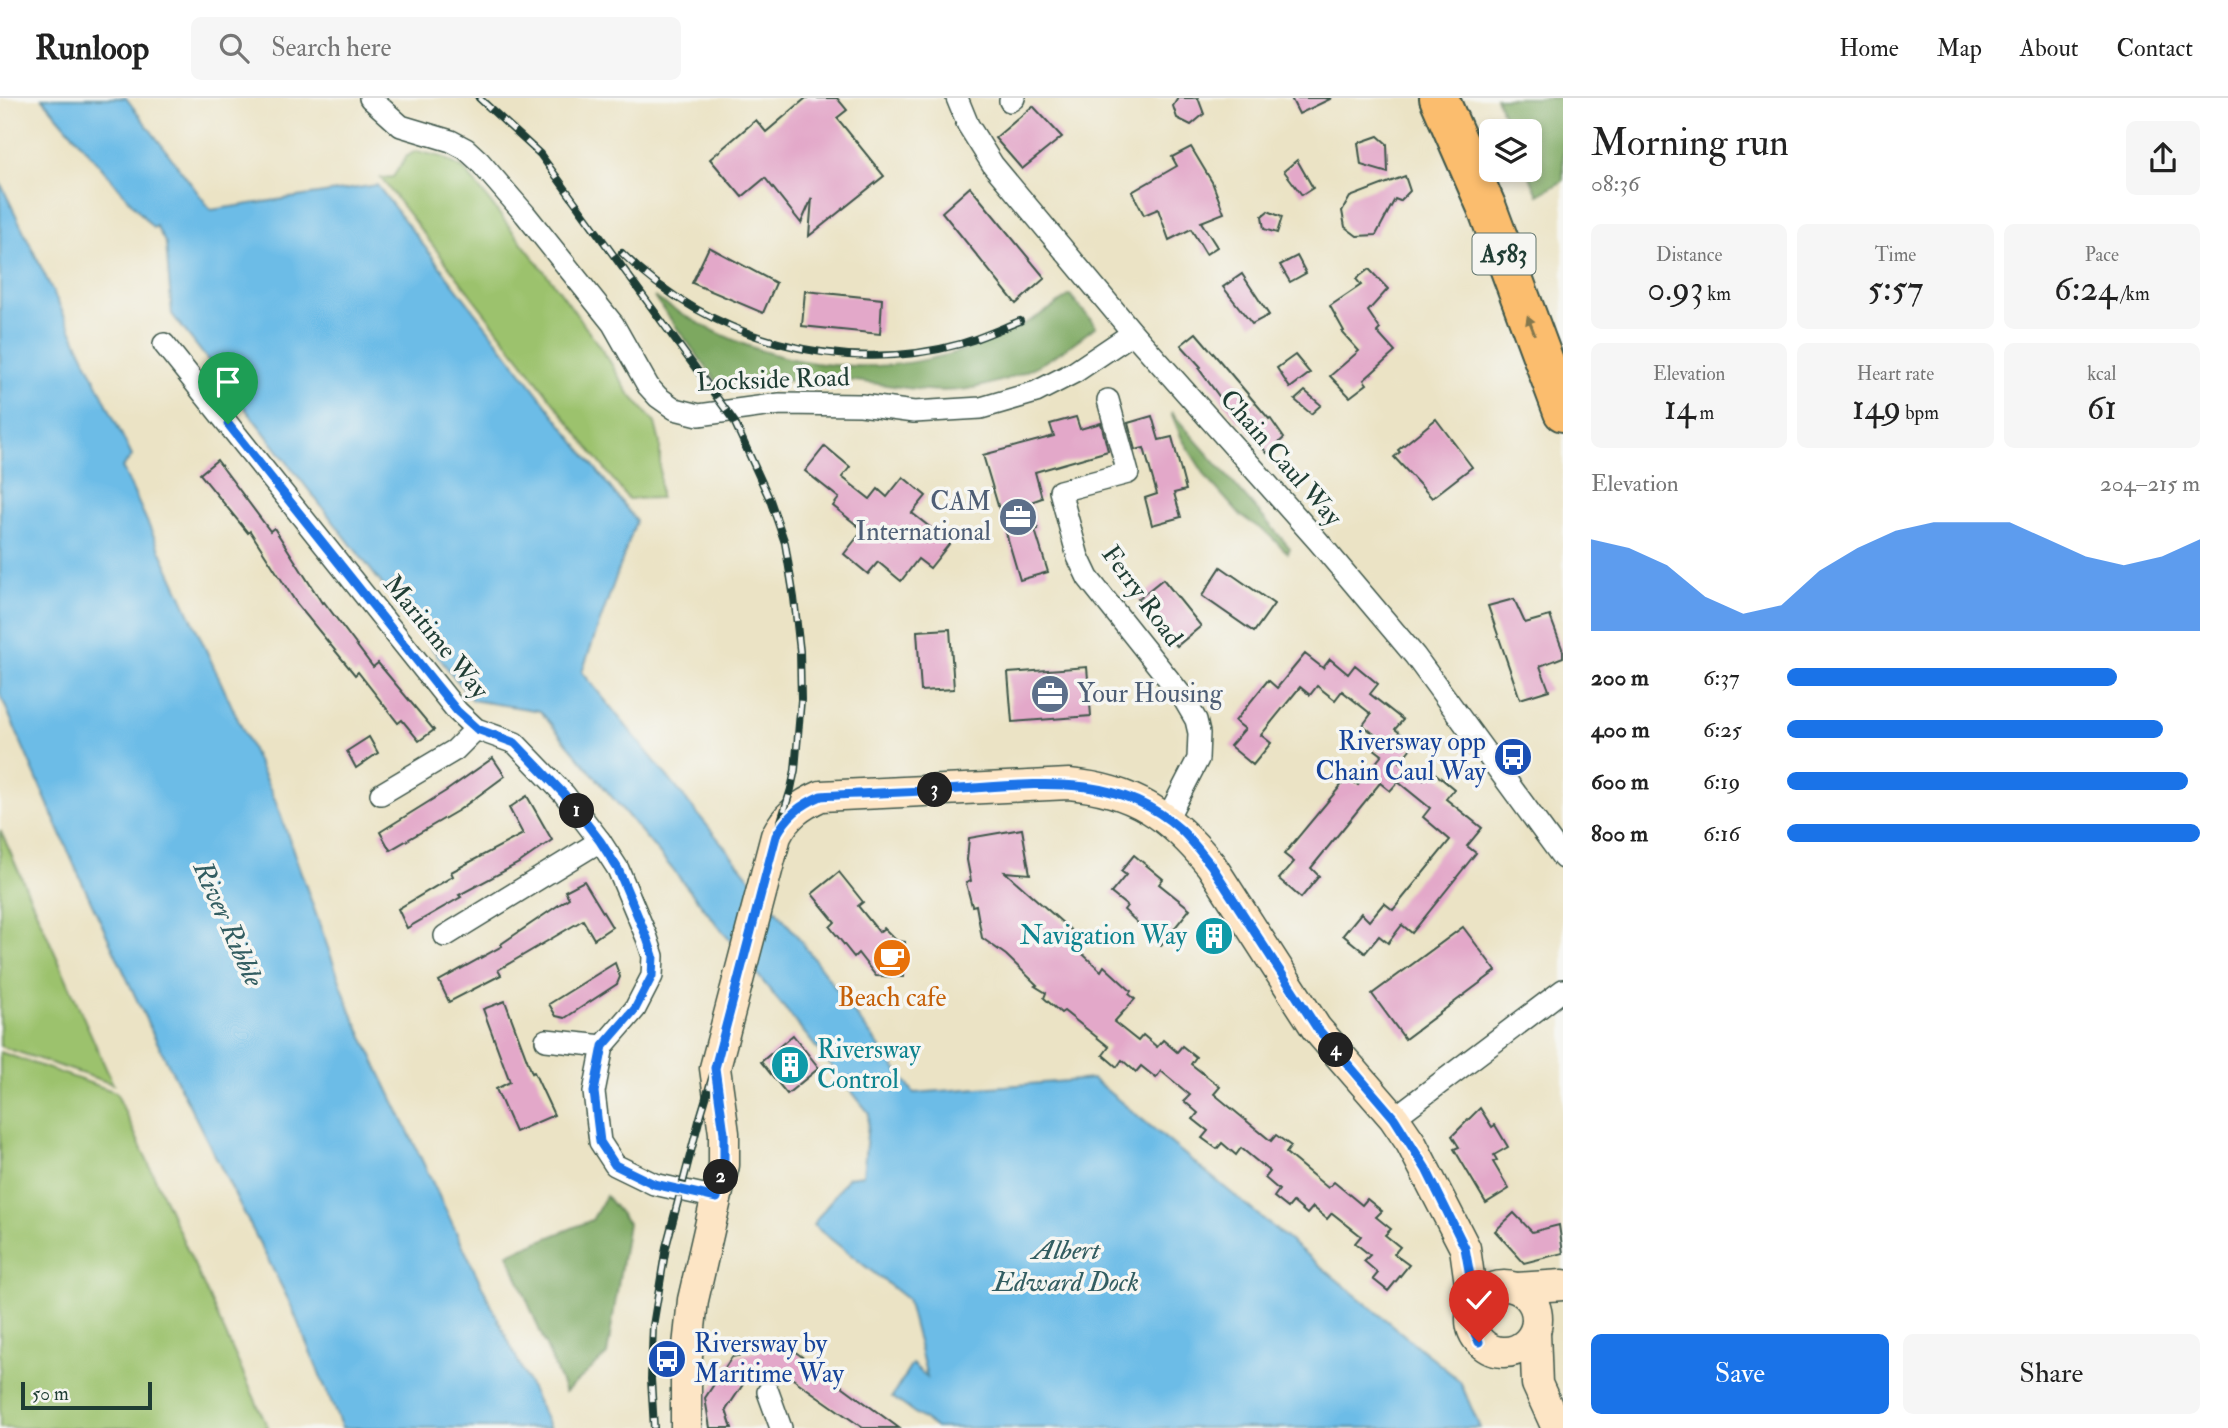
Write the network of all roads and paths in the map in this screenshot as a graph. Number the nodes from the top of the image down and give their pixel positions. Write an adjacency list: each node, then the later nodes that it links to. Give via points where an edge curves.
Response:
1 (370, 98): 7 (street, Lockside Road, via 401,126 451,141 479,162 613,324 648,386 676,409 699,415 793,404 914,412 981,408 1036,392)
2 (957, 98): 7 (street, Chain Caul Way, via 993,166)
3 (1439, 98): 11 (highway, A583, one-way to 3)
4 (1466, 98): 5 (highway)
5 (1479, 129)
6 (1501, 182): 8 (highway, A583)
7 (1133, 333): 16 (street, Chain Caul Way, via 1415,656)
8 (1563, 339)
9 (164, 344): 12 (street, Maritime Way, via 457,711)
10 (1108, 400): 14 (street, Ferry Road, via 1128,473 1060,491 1088,578 1196,720 1198,759)
11 (1563, 412)
12 (477, 729): 13 (street, via 454,750); 15 (street, Maritime Way, via 515,743 564,794)
13 (381, 794)
14 (1167, 819): 21 (street, via 1211,865 1317,1028); 22 (street, via 1116,793 1069,784 821,796 805,803 782,824 767,866 715,1068 724,1133)
15 (600, 841): 17 (street); 20 (street, Maritime Way, via 618,869 653,956 652,976 635,1009)
16 (1563, 858)
17 (446, 936)
18 (1563, 990): 21 (street)
19 (546, 1040): 20 (street)
20 (603, 1046): 22 (street, Maritime Way, via 594,1092 600,1142 615,1165 654,1184)
21 (1394, 1118): 23 (street, via 1426,1169)
22 (717, 1198): 32 (street, via 693,1300)
23 (1465, 1248): 25 (street); 27 (street)
24 (1563, 1285): 25 (street)
25 (1512, 1287): 27 (street, via 1487,1290); 28 (street, via 1533,1303)
26 (1563, 1297): 28 (street)
27 (1473, 1305): 29 (street, via 1474,1334)
28 (1536, 1328): 29 (street, via 1519,1349); 30 (street)
29 (1496, 1352): 30 (street)
30 (1537, 1384): 34 (street)
31 (768, 1392): 33 (street)
32 (686, 1428)
33 (781, 1428)
34 (1557, 1428)

